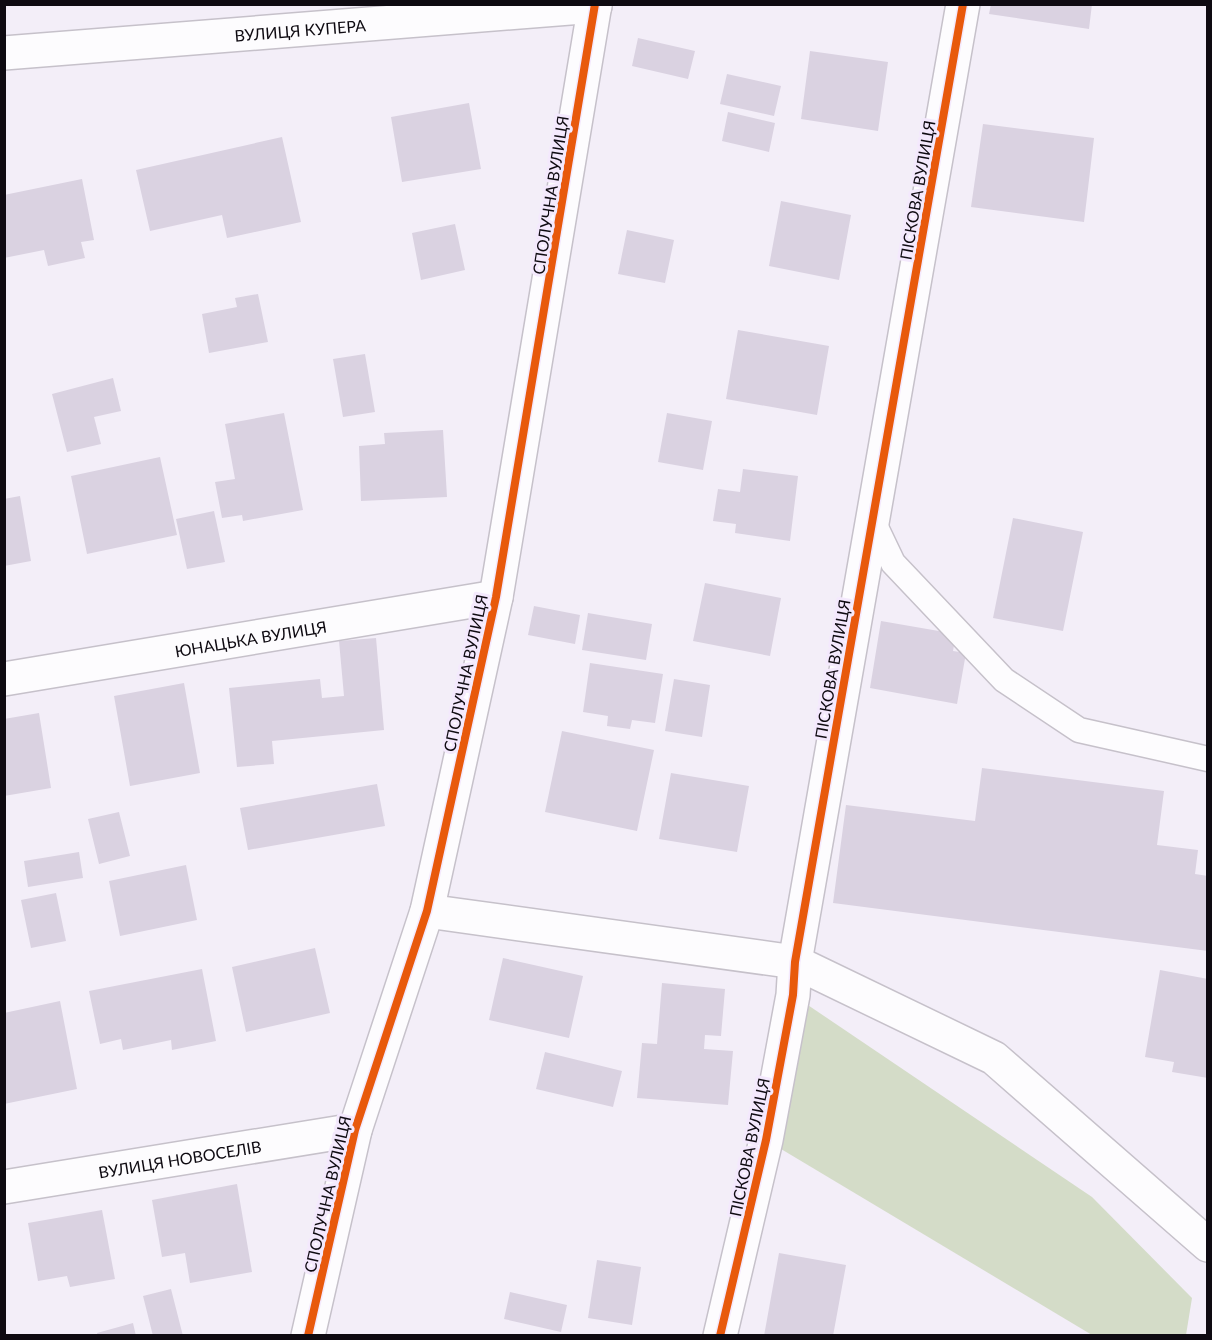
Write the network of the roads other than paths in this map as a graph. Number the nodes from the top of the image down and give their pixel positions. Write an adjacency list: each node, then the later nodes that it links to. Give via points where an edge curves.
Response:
1 (963, 4): 4 (street, ПІСКОВА ВУЛИЦЯ)
2 (595, 5): 3 (street, ВУЛИЦЯ КУПЕРА); 5 (street, СПОЛУЧНА ВУЛИЦЯ)
3 (4, 53)
4 (872, 519): 7 (lane, via 893,563 1004,680 1079,730); 9 (street, ПІСКОВА ВУЛИЦЯ)
5 (496, 597): 6 (street, ЮНАЦЬКА ВУЛИЦЯ); 8 (street, СПОЛУЧНА ВУЛИЦЯ)
6 (4, 680)
7 (1208, 759)
8 (427, 911): 9 (street); 10 (street, СПОЛУЧНА ВУЛИЦЯ)
9 (795, 962): 12 (street, via 994,1058); 14 (street, ПІСКОВА ВУЛИЦЯ, via 793,995 766,1140)
10 (355, 1130): 11 (street, ВУЛИЦЯ НОВОСЕЛІВ); 13 (street, СПОЛУЧНА ВУЛИЦЯ)
11 (4, 1187)
12 (1208, 1245)
13 (308, 1335)
14 (720, 1335)

